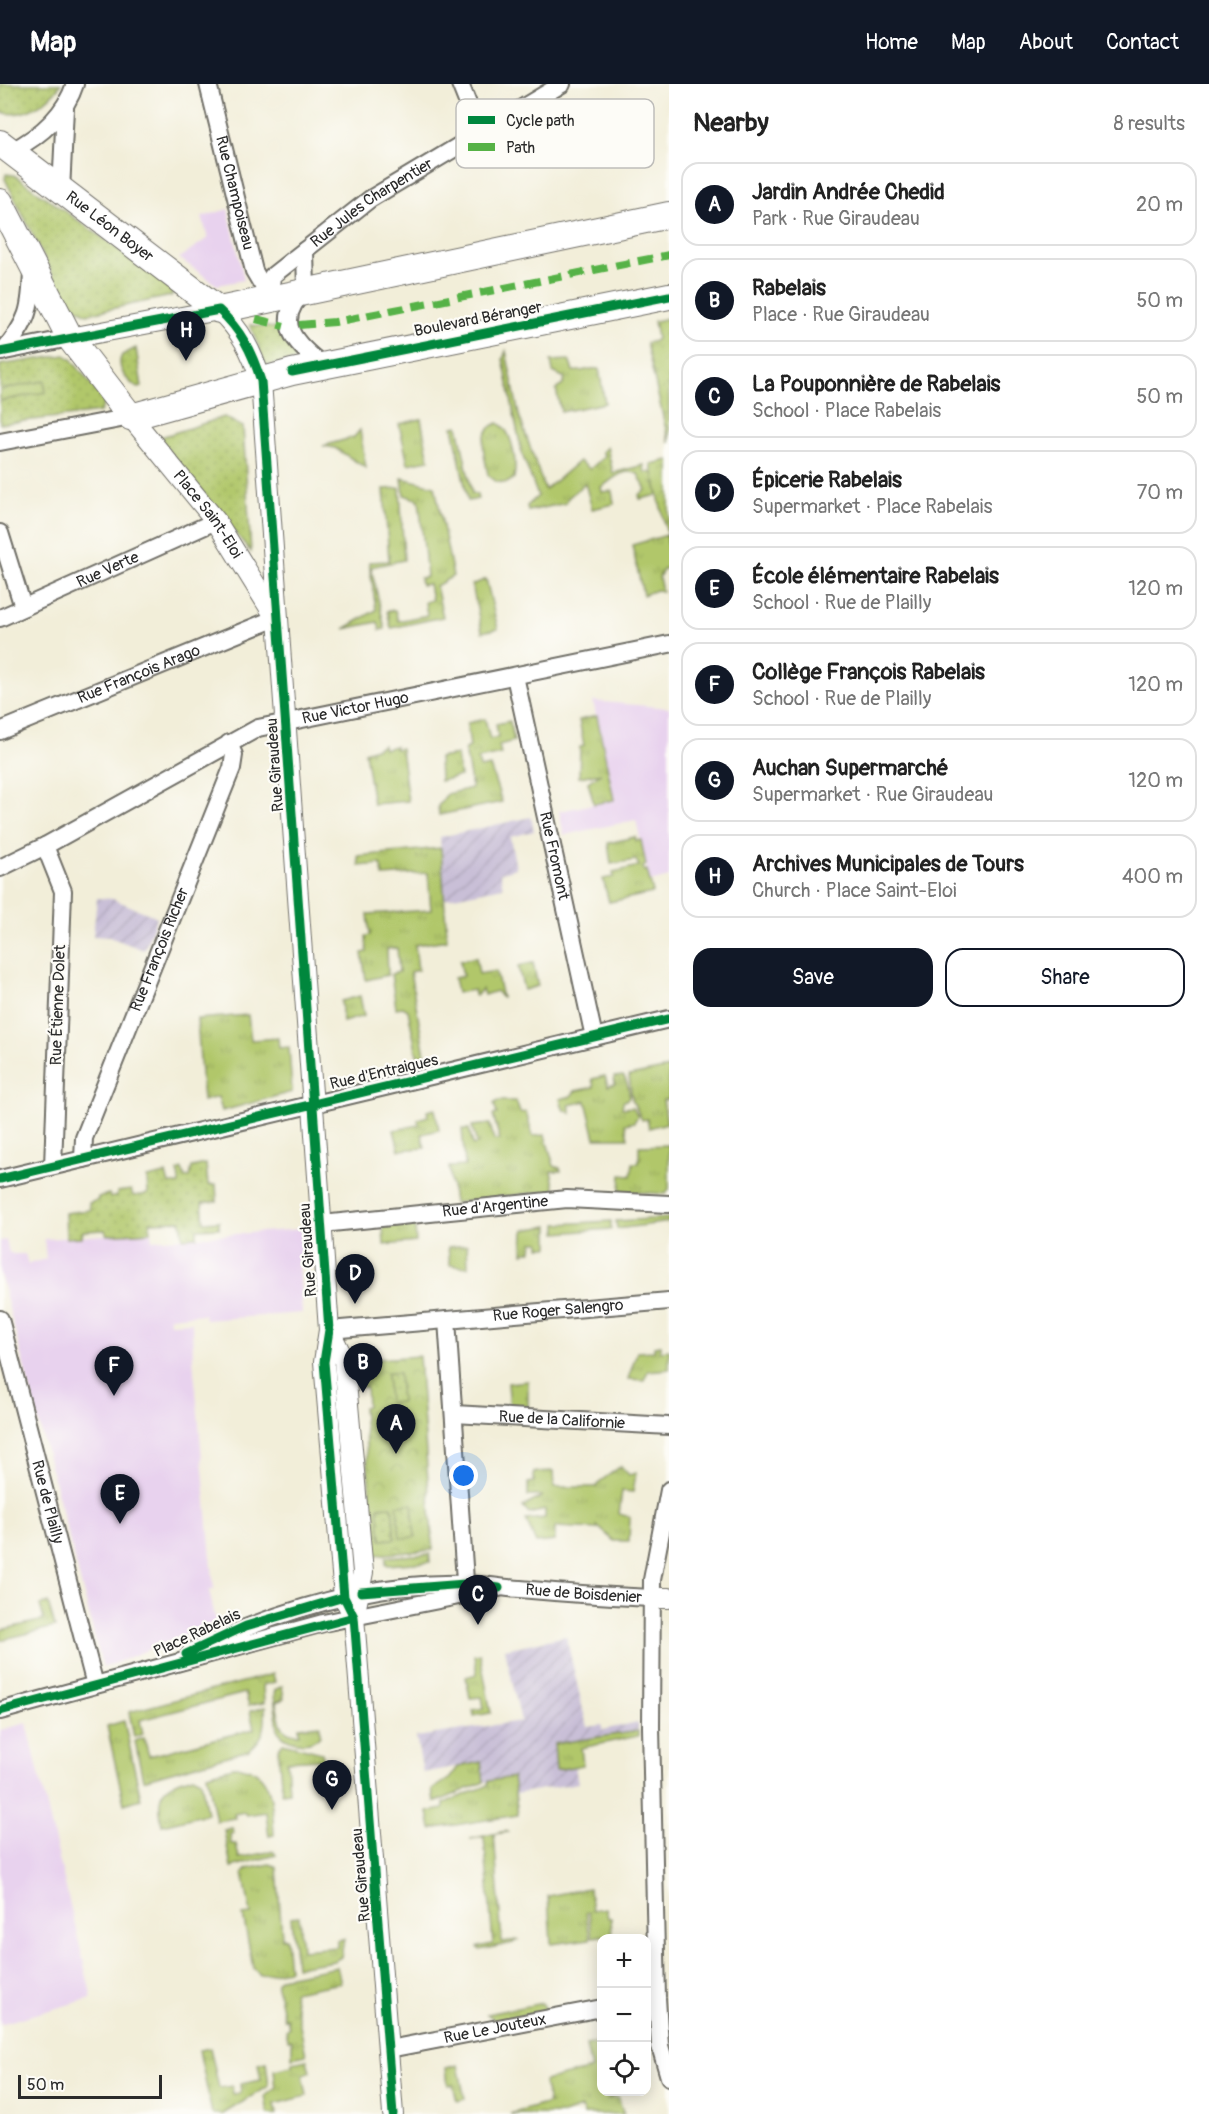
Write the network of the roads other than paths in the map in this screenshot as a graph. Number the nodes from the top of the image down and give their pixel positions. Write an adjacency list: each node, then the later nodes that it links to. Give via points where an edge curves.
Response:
1 (75, 84): 7 (street)
2 (208, 84): 17 (street, Rue Champoiseau, via 254,271)
3 (460, 84): 5 (street)
4 (562, 84): 6 (street, Rue Jules Charpentier)
5 (466, 99)
6 (537, 99)
7 (65, 108): 8 (street, via 31,141); 10 (street)
8 (5, 147): 10 (main road, Rue Léon Boyer)
9 (456, 148): 13 (street, Rue Jules Charpentier, via 370,199)
10 (61, 192): 18 (main road, Rue Léon Boyer)
11 (0, 202): 14 (main road)
12 (669, 215): 15 (main road)
13 (305, 250): 15 (street, Rue Jules Charpentier); 17 (street, Rue Jules Charpentier, via 272,276)
14 (32, 266): 19 (main road); 20 (street, via 31,304 16,337)
15 (306, 290): 17 (main road); 21 (street, via 295,300 290,312 292,335 303,351)
16 (669, 296): 21 (main road, Boulevard Béranger)
17 (270, 298): 18 (main road)
18 (219, 310): 19 (street); 22 (street, via 240,332)
19 (70, 338): 20 (street); 23 (main road, Place Saint-Eloi)
20 (1, 352)
21 (324, 366): 22 (main road, Boulevard Béranger)
22 (261, 381): 23 (main road); 29 (street, Rue Giraudeau)
23 (131, 417): 24 (street); 25 (street, Place Saint-Eloi)
24 (0, 442)
25 (216, 521): 27 (street, Rue Verte); 29 (street, Place Saint-Eloi)
26 (0, 533): 27 (street)
27 (23, 607): 28 (street, Rue Verte)
28 (0, 618)
29 (276, 618): 32 (street, Rue Giraudeau); 33 (street, Rue François Arago)
30 (669, 644): 31 (street, Rue Victor Hugo)
31 (515, 676): 32 (street, Rue Victor Hugo); 38 (street, Rue Fromont)
32 (287, 722): 34 (street, Rue Victor Hugo, via 258,728); 39 (street, Rue Giraudeau)
33 (0, 731)
34 (229, 743): 35 (street, Rue Victor Hugo); 40 (street, Rue François Richer, via 234,755 232,768 84,1138)
35 (45, 846): 36 (street, Rue Victor Hugo); 41 (street, Rue Étienne Dolet, via 63,891)
36 (0, 868)
37 (669, 1019): 38 (street, Rue d'Entraigues)
38 (594, 1038): 39 (street, Rue d'Entraigues)
39 (314, 1104): 40 (street, Rue d'Entraigues); 44 (street, Rue Giraudeau)
40 (83, 1159): 41 (street, Rue d'Entraigues)
41 (53, 1166): 42 (street, Rue d'Entraigues)
42 (0, 1179)
43 (669, 1203): 44 (street, Rue d'Argentine, via 567,1198)
44 (322, 1224): 48 (street, Rue Giraudeau)
45 (669, 1301): 47 (street, Rue Roger Salengro)
46 (0, 1319): 60 (street, Rue de Plailly)
47 (447, 1320): 48 (street); 49 (street)
48 (329, 1330): 54 (street, Rue Giraudeau, via 324,1362)
49 (454, 1414): 50 (street, Rue de la Californie); 53 (street)
50 (669, 1426)
51 (669, 1490): 55 (street)
52 (499, 1588): 53 (street, Place Rabelais); 55 (street, Rue de Boisdenier)
53 (466, 1589): 54 (street, Place Rabelais); 56 (street, Place Rabelais)
54 (353, 1594): 56 (street, Rue Giraudeau); 57 (street, Place Rabelais)
55 (660, 1598): 62 (street, via 653,1632 651,1727)
56 (354, 1617): 58 (street, Place Rabelais); 64 (street, Rue Giraudeau)
57 (246, 1626): 58 (street); 59 (street, Place Rabelais)
58 (250, 1645): 59 (street, Place Rabelais)
59 (154, 1669): 60 (street)
60 (95, 1685): 61 (street)
61 (0, 1711)
62 (652, 1999): 65 (street)
63 (597, 2009): 64 (street, Rue Le Jouteux)
64 (389, 2049): 66 (street, Rue Giraudeau)
65 (669, 2077)
66 (393, 2114)

